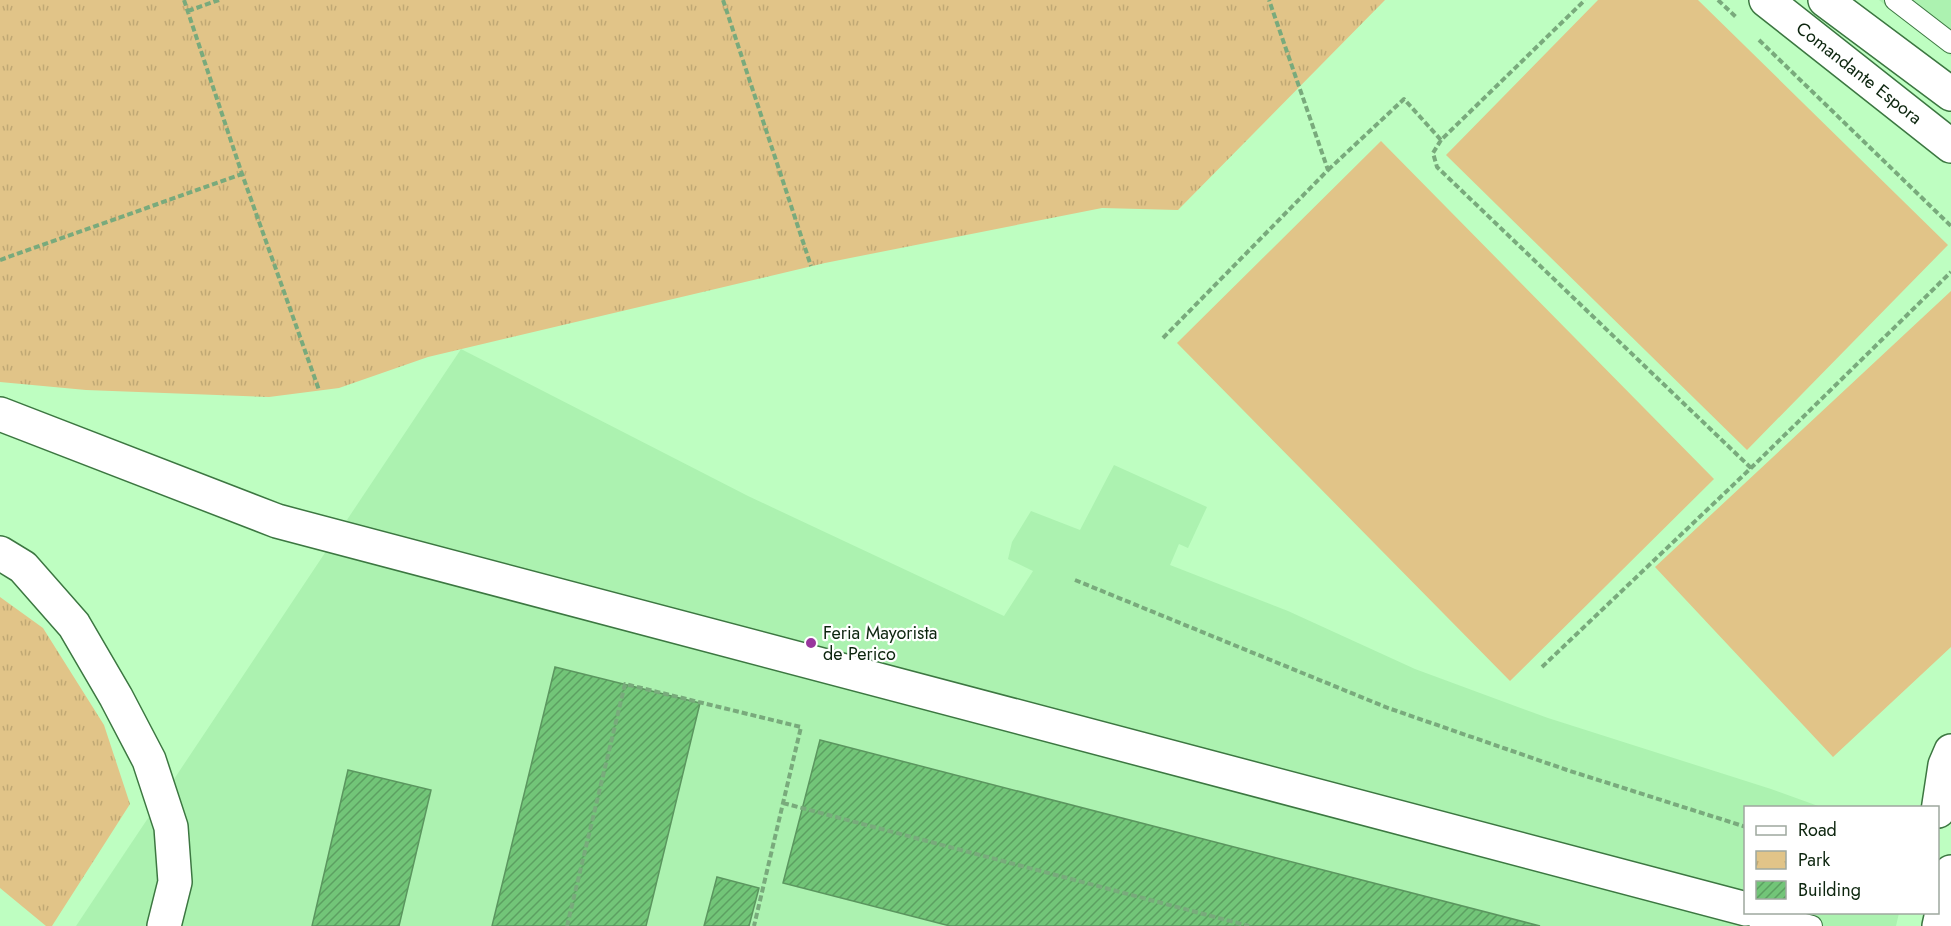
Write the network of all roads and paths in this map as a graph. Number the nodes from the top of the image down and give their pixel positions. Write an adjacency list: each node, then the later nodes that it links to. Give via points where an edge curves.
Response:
1 (184, 0): 10 (path)
2 (219, 0): 10 (path)
3 (723, 0): 21 (path)
4 (1269, 0): 17 (path)
5 (1585, 0): 15 (path)
6 (1718, 0): 11 (path)
7 (1766, 0): 16 (street, Comandante Espora)
8 (1824, 0): 14 (street, Comandante Espora)
9 (1895, 0): 13 (lane)
10 (188, 10): 18 (path)
11 (1743, 24)
12 (1751, 32): 19 (path)
13 (1951, 43)
14 (1951, 94)
15 (1441, 140): 17 (path, via 1404,99); 26 (path, via 1432,153 1437,167)
16 (1951, 146)
17 (1328, 170): 23 (path)
18 (242, 174): 20 (path); 24 (path)
19 (1951, 226)
20 (0, 260)
21 (811, 266)
22 (1951, 272): 26 (path)
23 (1163, 338)
24 (319, 390)
25 (0, 414): 35 (street, via 277,520)
26 (1751, 468): 29 (path)
27 (0, 553): 37 (street, via 23,567 74,625 149,760 171,827 175,882)
28 (1075, 580): 33 (path, via 1388,708)
29 (1542, 667)
30 (1951, 751): 32 (street)
31 (783, 803): 38 (path, via 801,727 625,684); 39 (path); 40 (path)
32 (1939, 806)
33 (1744, 827)
34 (1951, 872): 42 (street)
35 (1744, 911)
36 (1763, 916): 41 (lane)
37 (164, 926)
38 (567, 926)
39 (754, 926)
40 (1249, 926)
41 (1812, 926)
42 (1939, 926)

